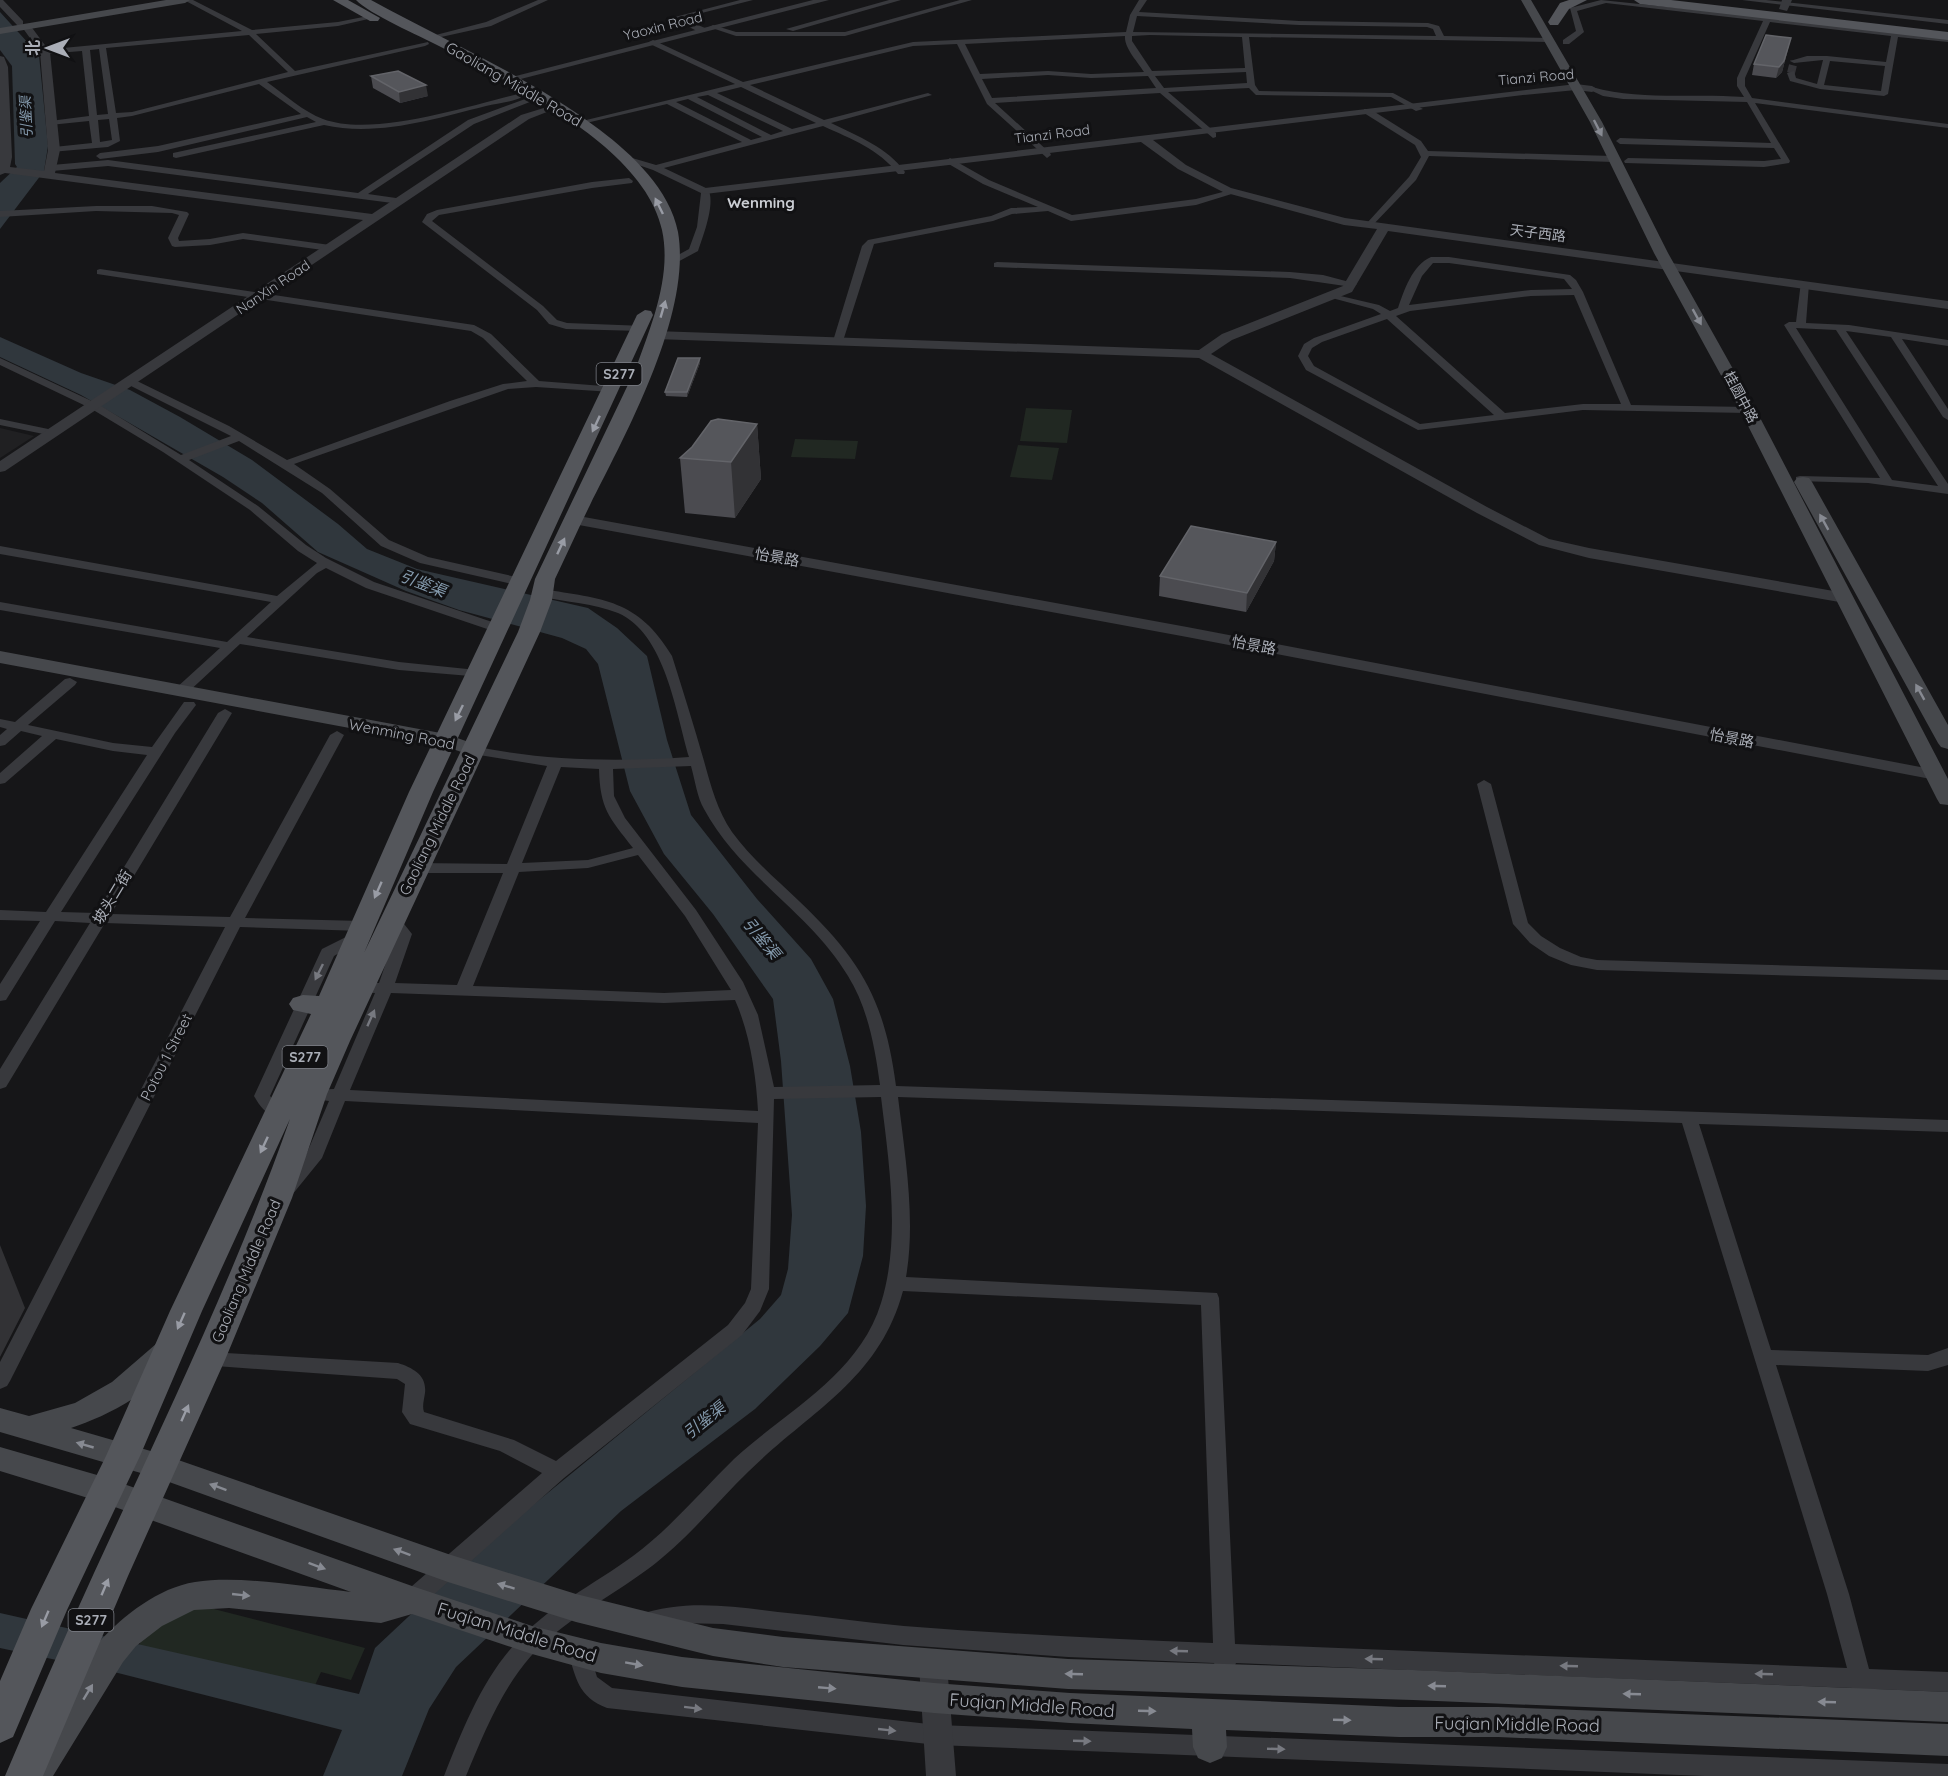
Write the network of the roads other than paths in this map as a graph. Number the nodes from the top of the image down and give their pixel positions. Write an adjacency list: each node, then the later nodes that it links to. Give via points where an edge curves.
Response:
1 (160, 0): 25 (main road)
2 (186, 0): 25 (main road); 30 (street)
3 (339, 0): 18 (main road, Gaoliang Middle Road / S277)
4 (544, 0): 38 (street, via 488,24)
5 (748, 0): 29 (street, via 675,18)
6 (824, 0): 26 (street, Yaoxin Road)
7 (897, 0): 32 (street)
8 (968, 0): 32 (street, via 848,34)
9 (1143, 0): 21 (street)
10 (1514, 0): 20 (main road)
11 (1526, 0): 20 (main road, 桂圆中路)
12 (1581, 0): 23 (main road, via 1564,6)
13 (1647, 0): 22 (main road)
14 (1707, 0): 17 (main road)
15 (1746, 0): 17 (street)
16 (0, 2): 25 (street)
17 (1786, 4): 24 (street); 28 (main road)
18 (365, 8): 30 (street, via 339,24); 38 (main road, Gaoliang Middle Road / S277)
19 (1546, 8): 23 (main road, 桂圆中路)
20 (1533, 11): 37 (main road, 桂圆中路)
21 (1135, 14): 33 (street); 35 (street, via 1428,25 1436,28)
22 (1770, 17): 31 (main road); 41 (street, via 1596,2 1573,10 1580,32); 66 (street, via 1741,78 1741,86)
23 (1554, 22): 41 (main road, 桂圆中路)
24 (1948, 22)
25 (19, 26): 27 (main road); 44 (street)
26 (713, 27): 29 (street, Yaoxin Road); 32 (street, via 736,34)
27 (0, 28)
28 (1948, 28)
29 (702, 30): 39 (street, Yaoxin Road)
30 (250, 32): 42 (street); 51 (street)
31 (1895, 32): 36 (main road); 48 (street)
32 (770, 34)
33 (1129, 34): 34 (street); 40 (street); 52 (street, via 1128,41)
34 (1245, 34): 35 (street); 49 (street)
35 (1441, 38): 37 (street)
36 (1948, 38)
37 (1549, 40): 59 (main road, 桂圆中路)
38 (429, 41): 51 (street); 54 (main road, Gaoliang Middle Road / S277); 65 (main road, Gaoliang Middle Road / S277)
39 (653, 42): 54 (street, Yaoxin Road); 56 (street)
40 (960, 42): 53 (street); 56 (street, via 899,46)
41 (1566, 42): 59 (main road, 桂圆中路)
42 (102, 46): 43 (street); 73 (street)
43 (86, 48): 44 (street); 74 (street)
44 (45, 52): 78 (street)
45 (1827, 58): 47 (street); 48 (street); 58 (street)
46 (0, 59): 64 (street)
47 (1794, 61)
48 (1888, 64): 58 (street, via 1884,94)
49 (1249, 70): 52 (street); 57 (street)
50 (1791, 73): 58 (street, via 1793,79)
51 (294, 74): 55 (street)
52 (1149, 74): 53 (street); 61 (street)
53 (977, 77): 68 (street)
54 (508, 79): 76 (main road, Gaoliang Middle Road / S277)
55 (261, 81): 72 (street); 73 (street)
56 (739, 84): 60 (street); 77 (street)
57 (1251, 85): 61 (street); 69 (street, via 1261,94 1393,95)
58 (1820, 87)
59 (1582, 89): 66 (street, via 1626,97); 69 (street, Tianzi Road); 84 (main road, 桂圆中路); 93 (main road, 桂圆中路, one-way to 93)
60 (707, 91): 63 (street); 80 (street)
61 (1161, 91): 68 (street); 81 (street)
62 (928, 95): 77 (street)
63 (688, 96): 67 (street); 82 (street)
64 (2, 97): 88 (street)
65 (526, 97): 70 (main road, Gaoliang Middle Road / S277); 75 (street, via 387,124 350,126); 104 (street, via 471,122)
66 (1750, 100): 79 (street); 87 (street)
67 (667, 101): 76 (street); 85 (street)
68 (990, 101): 90 (street)
69 (1416, 107): 71 (street, Tianzi Road)
70 (547, 110): 101 (main road, Gaoliang Middle Road / S277, via 588,138); 105 (street, NanXin Road, via 525,117)
71 (1371, 113): 81 (street, Tianzi Road); 91 (street, via 1418,143)
72 (311, 114): 75 (street); 98 (street)
73 (113, 116): 74 (street); 86 (street, via 116,141)
74 (92, 118): 78 (street); 86 (street)
75 (325, 122): 95 (street, via 187,153)
76 (582, 122): 92 (main road, Gaoliang Middle Road / S277)
77 (824, 122): 80 (street); 99 (street, via 872,146)
78 (50, 123): 89 (street)
79 (1948, 126)
80 (789, 131): 82 (street)
81 (1210, 132): 83 (street, Tianzi Road)
82 (769, 137): 85 (street)
83 (1145, 140): 90 (street, Tianzi Road); 102 (street, 天子西路, via 1196,176)
84 (1620, 141): 87 (street); 94 (main road, 桂圆中路)
85 (750, 142): 97 (street)
86 (96, 145): 89 (street)
87 (1778, 146): 94 (street, via 1785,162)
88 (3, 150): 100 (street)
89 (54, 150): 98 (street)
90 (1044, 153): 96 (street, Tianzi Road)
91 (1424, 153): 93 (street); 109 (street, via 1413,178)
92 (622, 158): 97 (street); 114 (main road, Gaoliang Middle Road / S277, one-way to 92, via 670,231 650,187)
93 (1613, 159): 116 (main road, 桂圆中路)
94 (1628, 161): 111 (main road, 桂圆中路)
95 (108, 163): 98 (street); 104 (street)
96 (953, 164): 99 (street, Tianzi Road); 106 (street)
97 (656, 168): 103 (street)
98 (49, 170): 100 (street); 108 (street)
99 (900, 170): 103 (street, Tianzi Road)
100 (4, 171)
101 (629, 181): 114 (main road, Gaoliang Middle Road / S277, via 650,218); 130 (street, via 437,213 427,222 553,322)
102 (1234, 192): 106 (street, via 1196,202 1080,218 1067,218); 109 (street, 天子西路)
103 (706, 193): 114 (street, via 702,227 693,252)
104 (359, 196): 105 (street)
105 (400, 201): 108 (street, NanXin Road)
106 (1048, 210): 132 (street, via 1011,211 871,242)
107 (5, 214): 112 (street, via 171,210 184,214 173,238 175,244 243,236)
108 (374, 218): 112 (street, NanXin Road)
109 (1370, 225): 110 (street, 天子西路)
110 (1384, 227): 116 (street, 天子西路); 120 (street)
111 (1668, 234)
112 (330, 248): 123 (street, NanXin Road)
113 (1679, 254): 117 (main road)
114 (664, 262): 130 (main road, Gaoliang Middle Road / S277, via 665,305)
115 (997, 265): 120 (street, via 1290,275)
116 (1668, 266): 117 (street, 天子西路); 142 (main road, 桂圆中路, one-way to 142)
117 (1688, 268): 119 (main road); 121 (street, 天子西路)
118 (100, 272): 123 (street)
119 (1696, 283)
120 (1352, 284): 124 (street)
121 (1804, 284): 125 (street, 天子西路); 128 (street)
122 (1578, 292): 126 (street, via 1531,293); 126 (street, via 1567,277 1434,260 1422,268); 141 (street)
123 (260, 296): 137 (street, NanXin Road); 138 (street, via 474,328)
124 (1335, 296): 127 (street); 134 (street, via 1227,337)
125 (1948, 305)
126 (1402, 310): 127 (street)
127 (1388, 314): 143 (street); 143 (street, via 1308,345 1303,356 1307,364 1415,427)
128 (1801, 326): 129 (street); 153 (street, via 1789,325)
129 (1839, 328): 131 (street); 154 (street)
130 (648, 331): 132 (street); 139 (main road, Gaoliang Middle Road / S277); 155 (main road, Gaoliang Middle Road / S277, via 637,384)
131 (1895, 336): 133 (street); 144 (street)
132 (838, 341): 134 (street)
133 (1947, 344)
134 (1202, 354): 160 (street, via 1541,540 1589,553)
135 (1734, 355): 148 (main road, 桂圆中路)
136 (0, 361): 140 (street)
137 (129, 383): 140 (street, NanXin Road); 147 (street)
138 (536, 384): 139 (street); 150 (street, via 507,386)
139 (612, 389): 158 (main road, Gaoliang Middle Road / S277, one-way to 158)
140 (97, 404): 146 (street, NanXin Road); 149 (street)
141 (1627, 408): 142 (street); 143 (street, via 1579,407)
142 (1748, 410): 152 (main road, 桂圆中路)
143 (1503, 417)
144 (1948, 417)
145 (0, 422): 146 (street)
146 (53, 433): 151 (street, NanXin Road)
147 (235, 439): 149 (street); 150 (street)
148 (1784, 447)
149 (185, 457): 157 (street)
150 (285, 464): 158 (street, via 326,492 385,543 424,560)
151 (0, 468)
152 (1793, 475): 153 (street); 160 (main road, 桂圆中路); 177 (main road, 桂圆中路, one-way to 152)
153 (1888, 482): 154 (street)
154 (1947, 490)
155 (573, 519): 159 (main road, Gaoliang Middle Road / S277, one-way to 155, via 545,579); 184 (street, 怡景路)
156 (0, 550): 161 (street)
157 (325, 562): 161 (street); 163 (street, via 370,585)
158 (520, 583): 163 (main road, Gaoliang Middle Road / S277)
159 (541, 597): 164 (main road, Gaoliang Middle Road / S277); 181 (street, via 609,605 642,623 666,656)
160 (1845, 598): 184 (main road, 桂圆中路)
161 (279, 600): 165 (street)
162 (0, 606): 165 (street)
163 (498, 633): 164 (main road); 168 (main road, Gaoliang Middle Road / S277)
164 (524, 640): 179 (main road, Gaoliang Middle Road / S277)
165 (232, 642): 168 (street); 170 (street)
166 (0, 657): 170 (main road, Wenming Road)
167 (0, 669): 169 (main road, Wenming Road)
168 (477, 674): 178 (main road, Gaoliang Middle Road / S277, one-way to 178)
169 (70, 682): 170 (main road, Wenming Road); 173 (street)
170 (185, 699): 171 (main road, Wenming Road); 178 (main road, Wenming Road); 180 (street)
171 (225, 712): 175 (main road, Wenming Road); 193 (street, 坡头二街)
172 (0, 723): 173 (street)
173 (18, 727): 174 (street); 176 (street)
174 (53, 734): 180 (street); 185 (street)
175 (337, 735): 178 (main road, Wenming Road); 194 (street, Potou 1 Street)
176 (0, 742)
177 (1948, 743)
178 (443, 745): 179 (main road, Wenming Road); 195 (main road, Gaoliang Middle Road / S277, one-way to 195)
179 (473, 750): 182 (street); 190 (main road, Gaoliang Middle Road / S277)
180 (155, 752): 192 (street)
181 (691, 761): 183 (street); 202 (street, via 720,827 828,938 854,971 870,1005)
182 (556, 762): 183 (street); 189 (street)
183 (614, 764): 188 (street, via 608,796 618,819)
184 (1942, 776): 187 (main road, 桂圆中路)
185 (0, 780)
186 (1484, 784): 196 (street, via 1521,924 1535,938 1572,960 1592,965)
187 (1948, 799)
188 (641, 850): 189 (street, via 588,864); 199 (street, via 691,913)
189 (513, 867): 190 (street); 198 (street)
190 (416, 868): 197 (main road, Gaoliang Middle Road / S277, via 392,918)
191 (0, 915): 192 (street)
192 (50, 917): 193 (street); 200 (street)
193 (99, 919): 194 (street); 201 (street, 坡头二街)
194 (234, 924): 195 (street); 213 (street, Potou 1 Street)
195 (361, 930): 209 (main road, Gaoliang Middle Road / S277, one-way to 209, via 316,1005 279,1111)
196 (1948, 975)
197 (372, 988): 198 (street); 204 (main road, Gaoliang Middle Road / S277, one-way to 197)
198 (463, 992): 199 (street, via 664,998)
199 (741, 995): 203 (street, via 750,1015)
200 (0, 996)
201 (0, 1083)
202 (887, 1091): 203 (street); 206 (street); 208 (street, via 900,1209 901,1244)
203 (765, 1093): 205 (street)
204 (326, 1095): 205 (street); 212 (main road, Gaoliang Middle Road / S277, via 277,1198)
205 (767, 1117): 218 (street, via 763,1269 753,1306 735,1330 702,1359)
206 (1689, 1118): 207 (street); 211 (street)
207 (1948, 1126)
208 (895, 1284): 223 (street, via 879,1330 834,1389 768,1441 656,1551); 228 (street, via 1210,1298)
209 (169, 1350): 214 (main road, via 101,1404 57,1422); 215 (main road, Gaoliang Middle Road / S277)
210 (1948, 1356): 211 (street, via 1928,1363)
211 (1765, 1357): 230 (street)
212 (209, 1360): 217 (main road, Gaoliang Middle Road / S277, one-way to 212); 218 (street, via 398,1371 414,1381 412,1412 417,1418 516,1448)
213 (0, 1381)
214 (14, 1424): 215 (main road, Fuqian Middle Road, one-way to 214)
215 (123, 1456): 217 (main road, Fuqian Middle Road); 219 (main road, Gaoliang Middle Road / S277)
216 (0, 1459): 219 (main road, Fuqian Middle Road)
217 (161, 1466): 220 (main road, Gaoliang Middle Road / S277); 221 (main road, Fuqian Middle Road, one-way to 217)
218 (557, 1472): 221 (street)
219 (104, 1490): 220 (main road, Fuqian Middle Road); 234 (main road, Gaoliang Middle Road / S277, one-way to 234)
220 (143, 1504): 222 (main road, Fuqian Middle Road, one-way to 222); 239 (main road, Gaoliang Middle Road / S277, one-way to 220)
221 (452, 1570): 222 (street); 223 (main road, Fuqian Middle Road, one-way to 221)
222 (414, 1601): 225 (main road, Fuqian Middle Road); 240 (main road, one-way to 222, via 111,1652 151,1616 173,1603 194,1596 230,1594 381,1609)
223 (565, 1604): 224 (main road, Fuqian Middle Road); 225 (street)
224 (640, 1625): 227 (main road, Fuqian Middle Road, via 713,1642 783,1652); 228 (street, one-way to 224, via 723,1615 679,1614)
225 (524, 1638): 226 (main road, Fuqian Middle Road); 241 (street)
226 (579, 1652): 231 (main road, Fuqian Middle Road, one-way to 231, via 682,1672); 235 (street, one-way to 235, via 588,1683 607,1698)
227 (933, 1665): 228 (main road, Fuqian Middle Road, one-way to 227, via 1068,1674); 231 (street)
228 (1226, 1666): 230 (main road, Fuqian Middle Road, one-way to 228, via 1413,1685)
229 (1948, 1682): 230 (street)
230 (1864, 1691): 232 (main road, Fuqian Middle Road)
231 (934, 1698): 233 (main road, Fuqian Middle Road, one-way to 233); 235 (street)
232 (1948, 1707)
233 (1208, 1714): 236 (main road, Fuqian Middle Road, one-way to 236); 237 (main road)
234 (0, 1725)
235 (937, 1735): 237 (street, one-way to 237); 242 (street)
236 (1948, 1740)
237 (1210, 1747): 238 (street, one-way to 238)
238 (1948, 1775)
239 (24, 1776)
240 (33, 1776)
241 (455, 1776)
242 (941, 1776)

